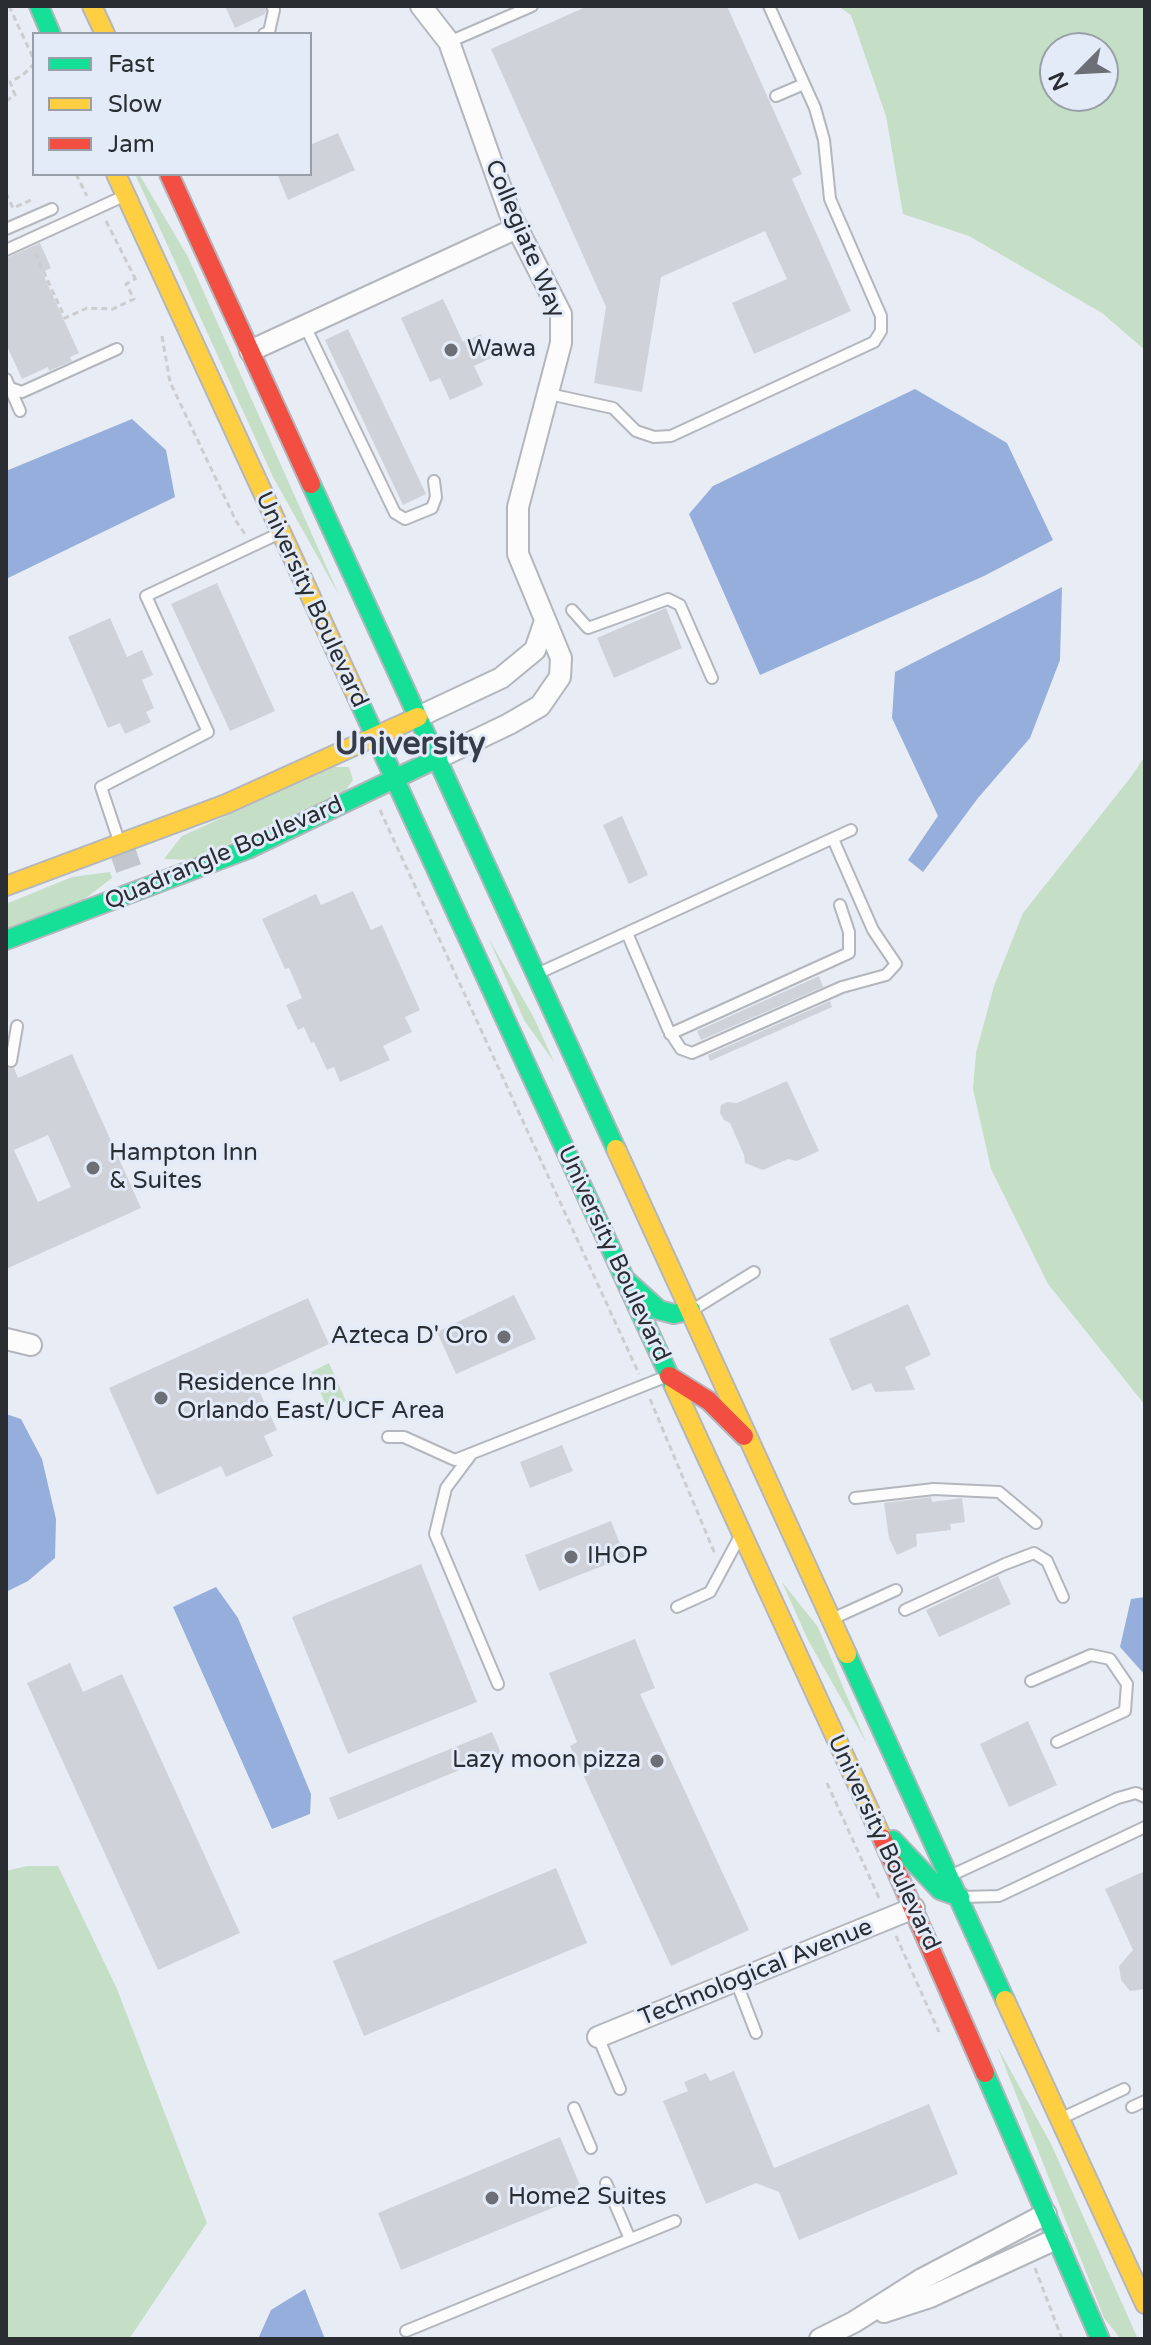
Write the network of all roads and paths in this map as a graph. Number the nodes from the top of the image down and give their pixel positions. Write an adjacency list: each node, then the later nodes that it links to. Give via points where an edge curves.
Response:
1 (9, 6): 12 (path)
2 (39, 6): 8 (main road)
3 (92, 6): 9 (main road)
4 (272, 6): 10 (lane)
5 (421, 6): 11 (street, Collegiate Way)
6 (532, 6): 11 (lane)
7 (769, 6): 14 (lane)
8 (50, 32)
9 (104, 32)
10 (269, 32)
11 (449, 42): 25 (street, Collegiate Way)
12 (32, 58)
13 (32, 64): 16 (path, via 10,82 15,95)
14 (804, 84): 15 (lane); 36 (lane, via 824,140 830,199 881,316 874,342 671,436 636,431 613,408)
15 (776, 96)
16 (6, 101)
17 (77, 176): 23 (path)
18 (117, 176): 21 (main road, University Boulevard)
19 (170, 176): 34 (main road, University Boulevard)
20 (6, 193): 24 (path, via 13,208 31,200)
21 (125, 195): 23 (lane); 39 (main road, University Boulevard)
22 (52, 209): 24 (lane)
23 (96, 209): 27 (lane); 29 (path)
24 (38, 215): 26 (lane)
25 (517, 228): 31 (street); 36 (street, Collegiate Way, via 561,314 561,343)
26 (6, 229)
27 (46, 232): 28 (lane); 29 (path, via 51,244 34,252 65,318 87,308 113,309 134,299 126,284)
28 (6, 250)
29 (135, 279): 30 (path)
30 (142, 294)
31 (305, 326): 34 (street); 38 (lane, via 395,513 405,519 432,508)
32 (162, 337): 40 (path, via 170,382 236,521)
33 (117, 349): 35 (lane, via 22,392)
34 (250, 351): 44 (main road, University Boulevard)
35 (8, 383): 37 (lane)
36 (549, 394): 42 (street, Collegiate Way, via 518,507 518,554)
37 (20, 411)
38 (434, 481)
39 (280, 534): 40 (lane); 45 (main road, University Boulevard)
40 (254, 546): 51 (lane, via 146,596 208,732 101,787)
41 (572, 610): 43 (lane, via 588,628 668,599 680,605)
42 (545, 621): 44 (street, via 535,650 501,678); 46 (street, Collegiate Way, via 561,658 560,677 540,706)
43 (712, 678)
44 (418, 717): 45 (main road, Quadrangle Boulevard); 46 (main road, University Boulevard)
45 (374, 736): 47 (main road, University Boulevard); 51 (main road, Quadrangle Boulevard, via 226,804)
46 (438, 758): 47 (main road, Quadrangle Boulevard); 56 (main road, University Boulevard)
47 (395, 780): 55 (main road, Quadrangle Boulevard, via 248,849); 61 (main road, University Boulevard)
48 (385, 823): 66 (path)
49 (851, 830): 50 (lane)
50 (833, 839): 54 (lane); 58 (lane, via 873,930 896,964 886,975 842,987 692,1053 681,1049)
51 (120, 844): 52 (main road, Quadrangle Boulevard)
52 (6, 886)
53 (840, 905): 58 (lane, via 849,953)
54 (627, 933): 56 (lane); 58 (lane)
55 (6, 940)
56 (537, 974): 62 (main road, University Boulevard)
57 (17, 1026): 59 (lane)
58 (670, 1034)
59 (11, 1061)
60 (754, 1272): 62 (lane)
61 (624, 1278): 62 (main road, via 659,1310); 65 (main road, University Boulevard)
62 (691, 1310): 68 (main road, University Boulevard)
63 (6, 1339): 64 (street)
64 (31, 1345)
65 (669, 1376): 66 (lane); 68 (main road, via 709,1401); 72 (main road, University Boulevard)
66 (644, 1386): 69 (lane); 73 (path, via 711,1549)
67 (388, 1437): 69 (lane, via 404,1437 455,1460)
68 (752, 1444): 78 (main road, University Boulevard)
69 (470, 1456): 80 (lane, via 446,1488 435,1534)
70 (855, 1498): 71 (lane, via 934,1489 999,1492)
71 (1036, 1523)
72 (741, 1534): 73 (lane); 84 (main road, University Boulevard)
73 (724, 1566): 76 (lane, via 710,1592)
74 (896, 1590): 78 (lane)
75 (1063, 1597): 77 (lane, via 1047,1561 1034,1553)
76 (677, 1607)
77 (905, 1610)
78 (832, 1619): 86 (main road, University Boulevard)
79 (1031, 1681): 81 (lane, via 1091,1655 1110,1659 1127,1684 1125,1711)
80 (498, 1684)
81 (1057, 1742)
82 (822, 1772): 89 (path)
83 (1142, 1792): 86 (lane, via 1118,1798)
84 (869, 1811): 87 (main road, via 940,1890); 88 (main road, University Boulevard)
85 (1145, 1827): 87 (lane, via 999,1896)
86 (950, 1876): 87 (main road, University Boulevard)
87 (960, 1897): 91 (main road, University Boulevard)
88 (914, 1908): 89 (street, Technological Avenue); 91 (main road, via 945,1920); 103 (main road, University Boulevard)
89 (889, 1919): 90 (street, Technological Avenue); 94 (path)
90 (736, 1981): 92 (lane); 93 (street, Technological Avenue)
91 (1009, 2004): 100 (main road, University Boulevard)
92 (756, 2033)
93 (598, 2037): 95 (lane)
94 (941, 2038)
95 (620, 2089)
96 (1124, 2089): 100 (lane)
97 (1145, 2101): 98 (lane)
98 (1132, 2107)
99 (574, 2108): 101 (lane)
100 (1060, 2119): 108 (main road, University Boulevard)
101 (591, 2148)
102 (606, 2183): 105 (lane)
103 (1046, 2214): 106 (main road, University Boulevard); 109 (street, via 922,2279)
104 (675, 2221): 105 (lane)
105 (630, 2239): 110 (lane)
106 (1056, 2239): 109 (street, via 930,2297); 113 (main road, University Boulevard)
107 (1034, 2264): 112 (path)
108 (1145, 2304)
109 (854, 2322): 111 (street)
110 (406, 2331)
111 (820, 2339)
112 (1062, 2339)
113 (1100, 2339)

